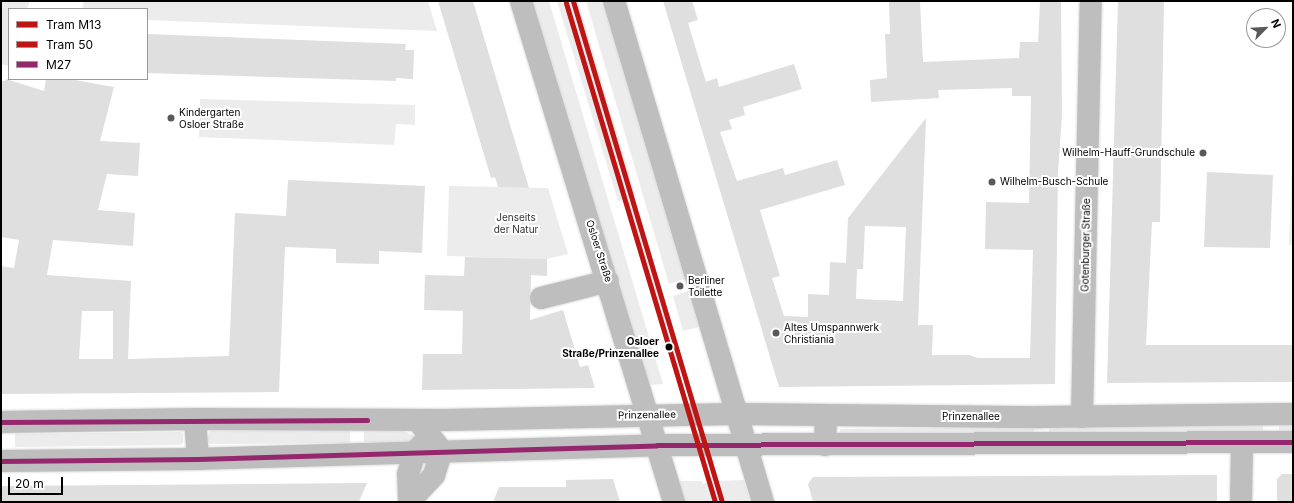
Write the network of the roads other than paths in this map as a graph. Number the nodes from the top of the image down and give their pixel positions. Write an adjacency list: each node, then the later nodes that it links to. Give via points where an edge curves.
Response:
1 (520, 1): 4 (main road, Osloer Straße)
2 (614, 1): 6 (main road)
3 (1092, 1): 10 (main road, Gotenburger Straße)
4 (608, 281): 5 (main road); 8 (main road, Osloer Straße)
5 (541, 298)
6 (737, 414): 8 (main road, Prinzenallee); 9 (main road, Prinzenallee); 16 (main road)
7 (1293, 414): 10 (main road, Prinzenallee)
8 (649, 415): 13 (main road, Prinzenallee, via 446,420); 17 (main road, Osloer Straße)
9 (826, 416): 10 (main road, Prinzenallee); 18 (main road)
10 (1082, 417)
11 (195, 419): 12 (main road, Prinzenallee); 13 (main road, Prinzenallee); 20 (main road)
12 (1, 422)
13 (430, 436): 17 (main road, Prinzenallee); 19 (main road, Prinzenallee); 22 (main road, via 434,475)
14 (1293, 442): 15 (main road, Prinzenallee)
15 (1242, 443): 18 (main road, Prinzenallee); 25 (main road)
16 (746, 444): 17 (main road, Prinzenallee); 18 (main road, Prinzenallee); 24 (main road)
17 (657, 445): 23 (main road, Osloer Straße)
18 (825, 445)
19 (415, 452): 20 (main road, Prinzenallee); 22 (main road, via 408,474)
20 (198, 459): 21 (main road, Prinzenallee)
21 (1, 461)
22 (409, 501)
23 (674, 502)
24 (763, 502)
25 (1241, 502)

